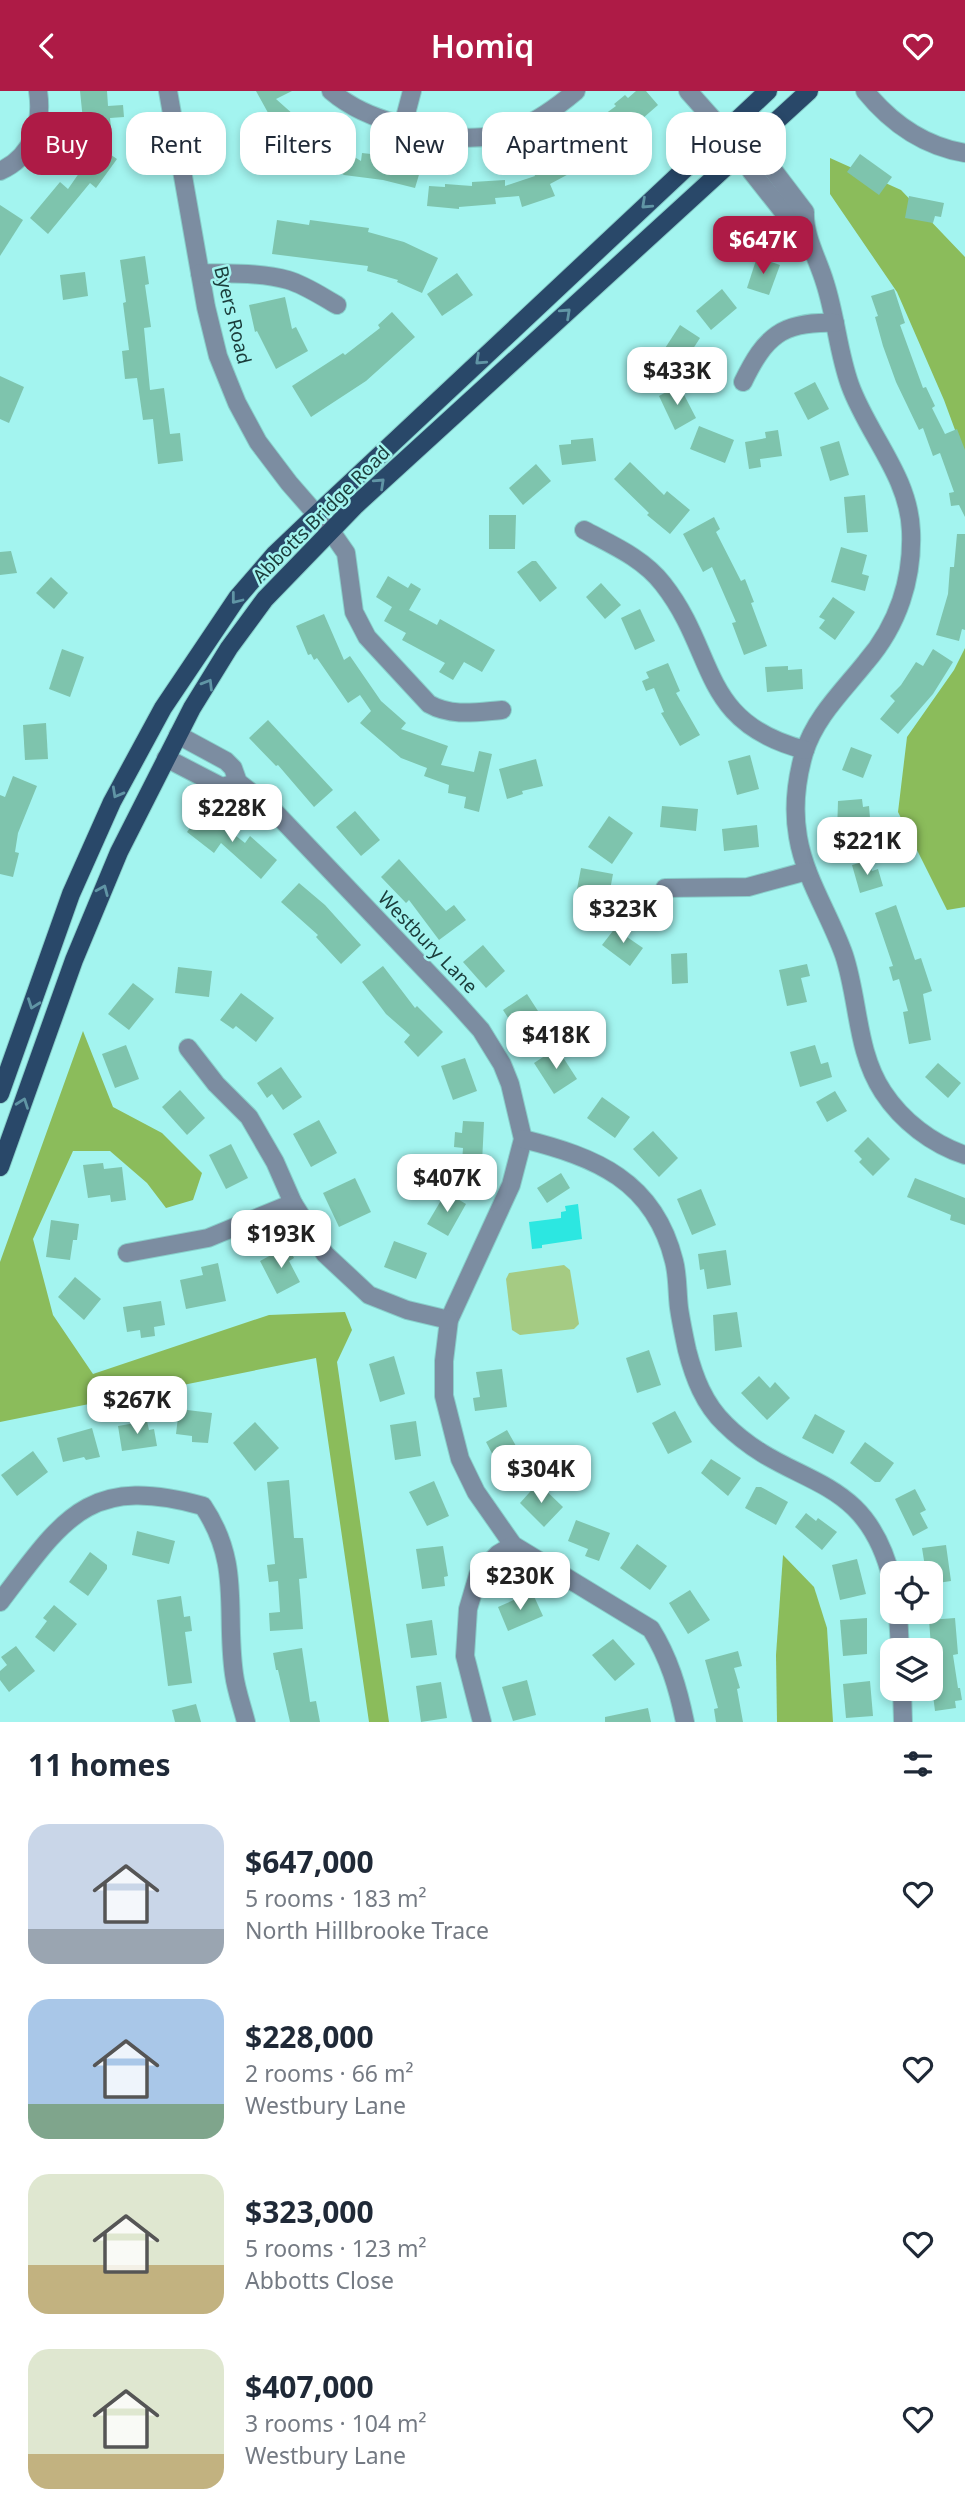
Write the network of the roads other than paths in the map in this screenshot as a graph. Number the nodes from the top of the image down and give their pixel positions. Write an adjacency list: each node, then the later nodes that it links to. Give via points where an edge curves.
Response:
1 (38, 91): 17 (street, via 40,117 29,147)
2 (168, 91): 21 (street, Byers Road)
3 (331, 91): 13 (street)
4 (412, 91): 10 (street)
5 (576, 91): 15 (street, via 538,121 505,135)
6 (688, 91): 11 (street)
7 (768, 91): 12 (main road, Abbotts Bridge Road)
8 (809, 91): 14 (main road, Abbotts Bridge Road)
9 (865, 91): 16 (street, via 905,130)
10 (406, 112)
11 (707, 112)
12 (745, 112)
13 (370, 114)
14 (786, 115)
15 (468, 138)
16 (965, 153)
17 (0, 171)
18 (677, 175): 25 (main road, Abbotts Bridge Road, one-way to 25)
19 (726, 175): 26 (main road, Abbotts Bridge Road, one-way to 19)
20 (777, 175): 23 (street, via 806,212 805,226)
21 (200, 273): 22 (street, via 286,279); 25 (street, Byers Road, via 218,356 237,403 258,442)
22 (337, 305)
23 (835, 323): 24 (street, via 804,324 776,336 757,353); 30 (street, via 850,385 898,476 906,501 911,561 904,597 890,630 825,712)
24 (743, 382)
25 (317, 514): 26 (street, Byers Road); 36 (main road, Abbotts Bridge Road, one-way to 36, via 237,598 163,708 112,802 71,894)
26 (330, 530): 28 (street, Byers Road, via 346,553 358,623 429,704 456,713); 29 (main road, Abbotts Bridge Road, one-way to 26, via 229,648 265,599)
27 (584, 530): 30 (street, via 633,556 662,583 680,610 714,685 736,714 769,738)
28 (502, 710)
29 (178, 735): 31 (main road, Abbotts Bridge Road); 32 (street, Westbury Lane, via 226,761)
30 (805, 750): 33 (street, via 795,809)
31 (166, 758): 32 (street, via 222,786); 39 (main road, Abbotts Bridge Road, one-way to 31, via 74,960 119,852)
32 (238, 782): 37 (street, Westbury Lane, via 271,808 481,1030 510,1084)
33 (807, 871): 34 (street, via 748,887); 38 (street, via 845,957 863,1045 881,1090 919,1131)
34 (665, 888)
35 (188, 1048): 40 (street, via 249,1117)
36 (0, 1094)
37 (523, 1139): 42 (street, Westbury Lane, via 511,1185); 44 (street, via 597,1162 632,1186 657,1221 674,1260 692,1370 711,1409 758,1450 851,1502 866,1518)
38 (965, 1155)
39 (0, 1167)
40 (293, 1203): 41 (street, via 208,1238); 42 (street, via 325,1254 369,1295)
41 (127, 1253)
42 (449, 1320): 43 (street, Westbury Lane, via 444,1397 453,1439 476,1492)
43 (513, 1545): 48 (street, via 478,1575 468,1609 465,1656); 49 (street, Westbury Lane, via 651,1629 677,1683)
44 (888, 1561)
45 (0, 1602): 47 (street, via 41,1546 90,1504 152,1494 203,1506 217,1532 230,1576 234,1675)
46 (902, 1701): 50 (street)
47 (246, 1722)
48 (482, 1722)
49 (685, 1722)
50 (903, 1722)

